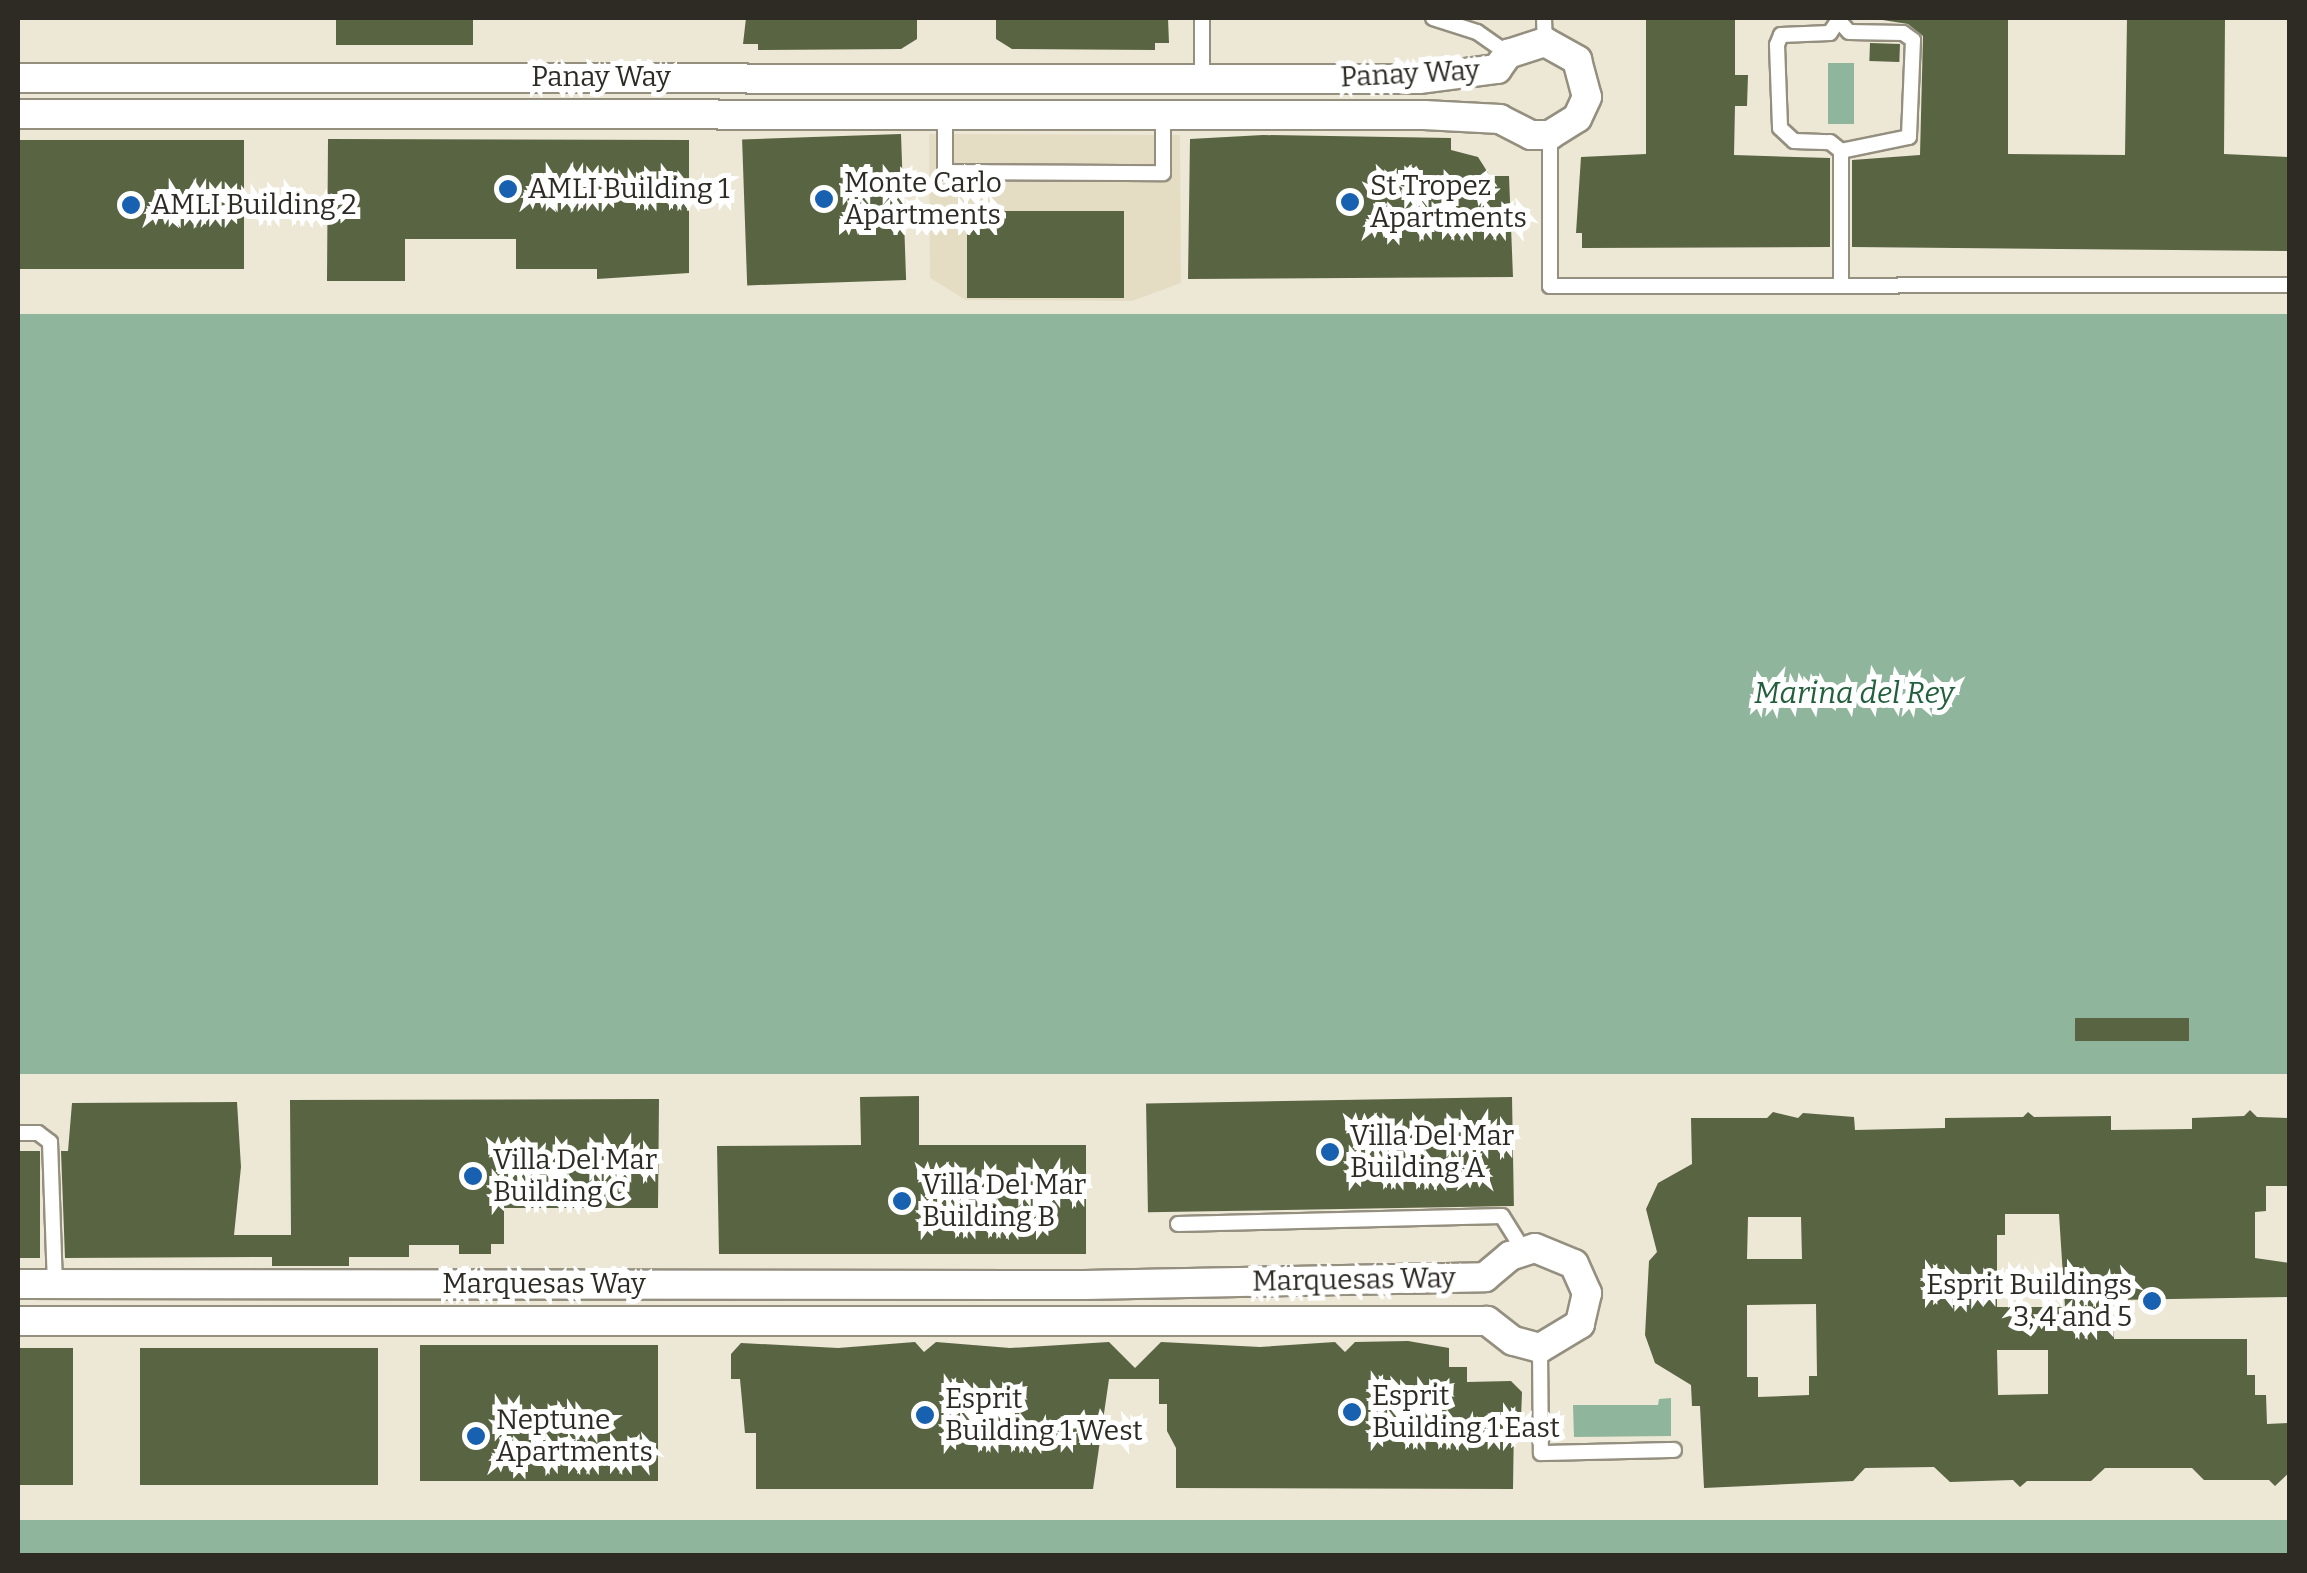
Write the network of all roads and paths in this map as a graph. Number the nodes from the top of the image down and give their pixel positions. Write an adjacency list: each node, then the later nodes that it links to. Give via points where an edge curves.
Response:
1 (1202, 18): 7 (lane)
2 (1433, 18): 5 (lane, via 1478,32)
3 (1840, 20): 12 (lane, via 1830,32 1781,35 1777,46 1780,128 1794,141 1830,142); 12 (lane, via 1850,32 1903,33 1913,40 1910,137)
4 (1544, 30): 5 (street, Panay Way); 11 (street, Panay Way, via 1586,79 1577,118)
5 (1508, 54): 7 (street, Panay Way, via 1497,68 1419,79)
6 (18, 78): 7 (street, Panay Way)
7 (1202, 78)
8 (18, 114): 9 (street, Panay Way)
9 (945, 114): 10 (street, Panay Way); 10 (lane, via 945,172 1143,173 1162,173)
10 (1162, 114): 11 (street, Panay Way, via 1500,119 1531,135)
11 (1550, 135): 13 (lane, via 1550,286)
12 (1841, 152): 13 (lane)
13 (1841, 285): 14 (lane)
14 (2290, 285)
15 (18, 1133): 19 (lane, via 38,1133 50,1142)
16 (1178, 1224): 17 (lane, via 1502,1216)
17 (1523, 1250): 22 (street, Marquesas Way, via 1485,1278); 27 (street, via 1561,1254 1574,1264 1587,1293 1570,1336)
18 (18, 1284): 19 (street, Marquesas Way)
19 (55, 1284): 20 (street, Marquesas Way)
20 (262, 1284): 21 (street, Marquesas Way); 24 (street)
21 (721, 1284): 22 (street, Marquesas Way); 25 (street)
22 (1084, 1285): 26 (street)
23 (18, 1320): 24 (street, Marquesas Way)
24 (262, 1320): 25 (street, Marquesas Way)
25 (722, 1320): 26 (street, Marquesas Way)
26 (1082, 1321): 27 (street, Marquesas Way, via 1488,1321 1513,1341)
27 (1540, 1348): 28 (lane, via 1541,1453)
28 (1674, 1450)

